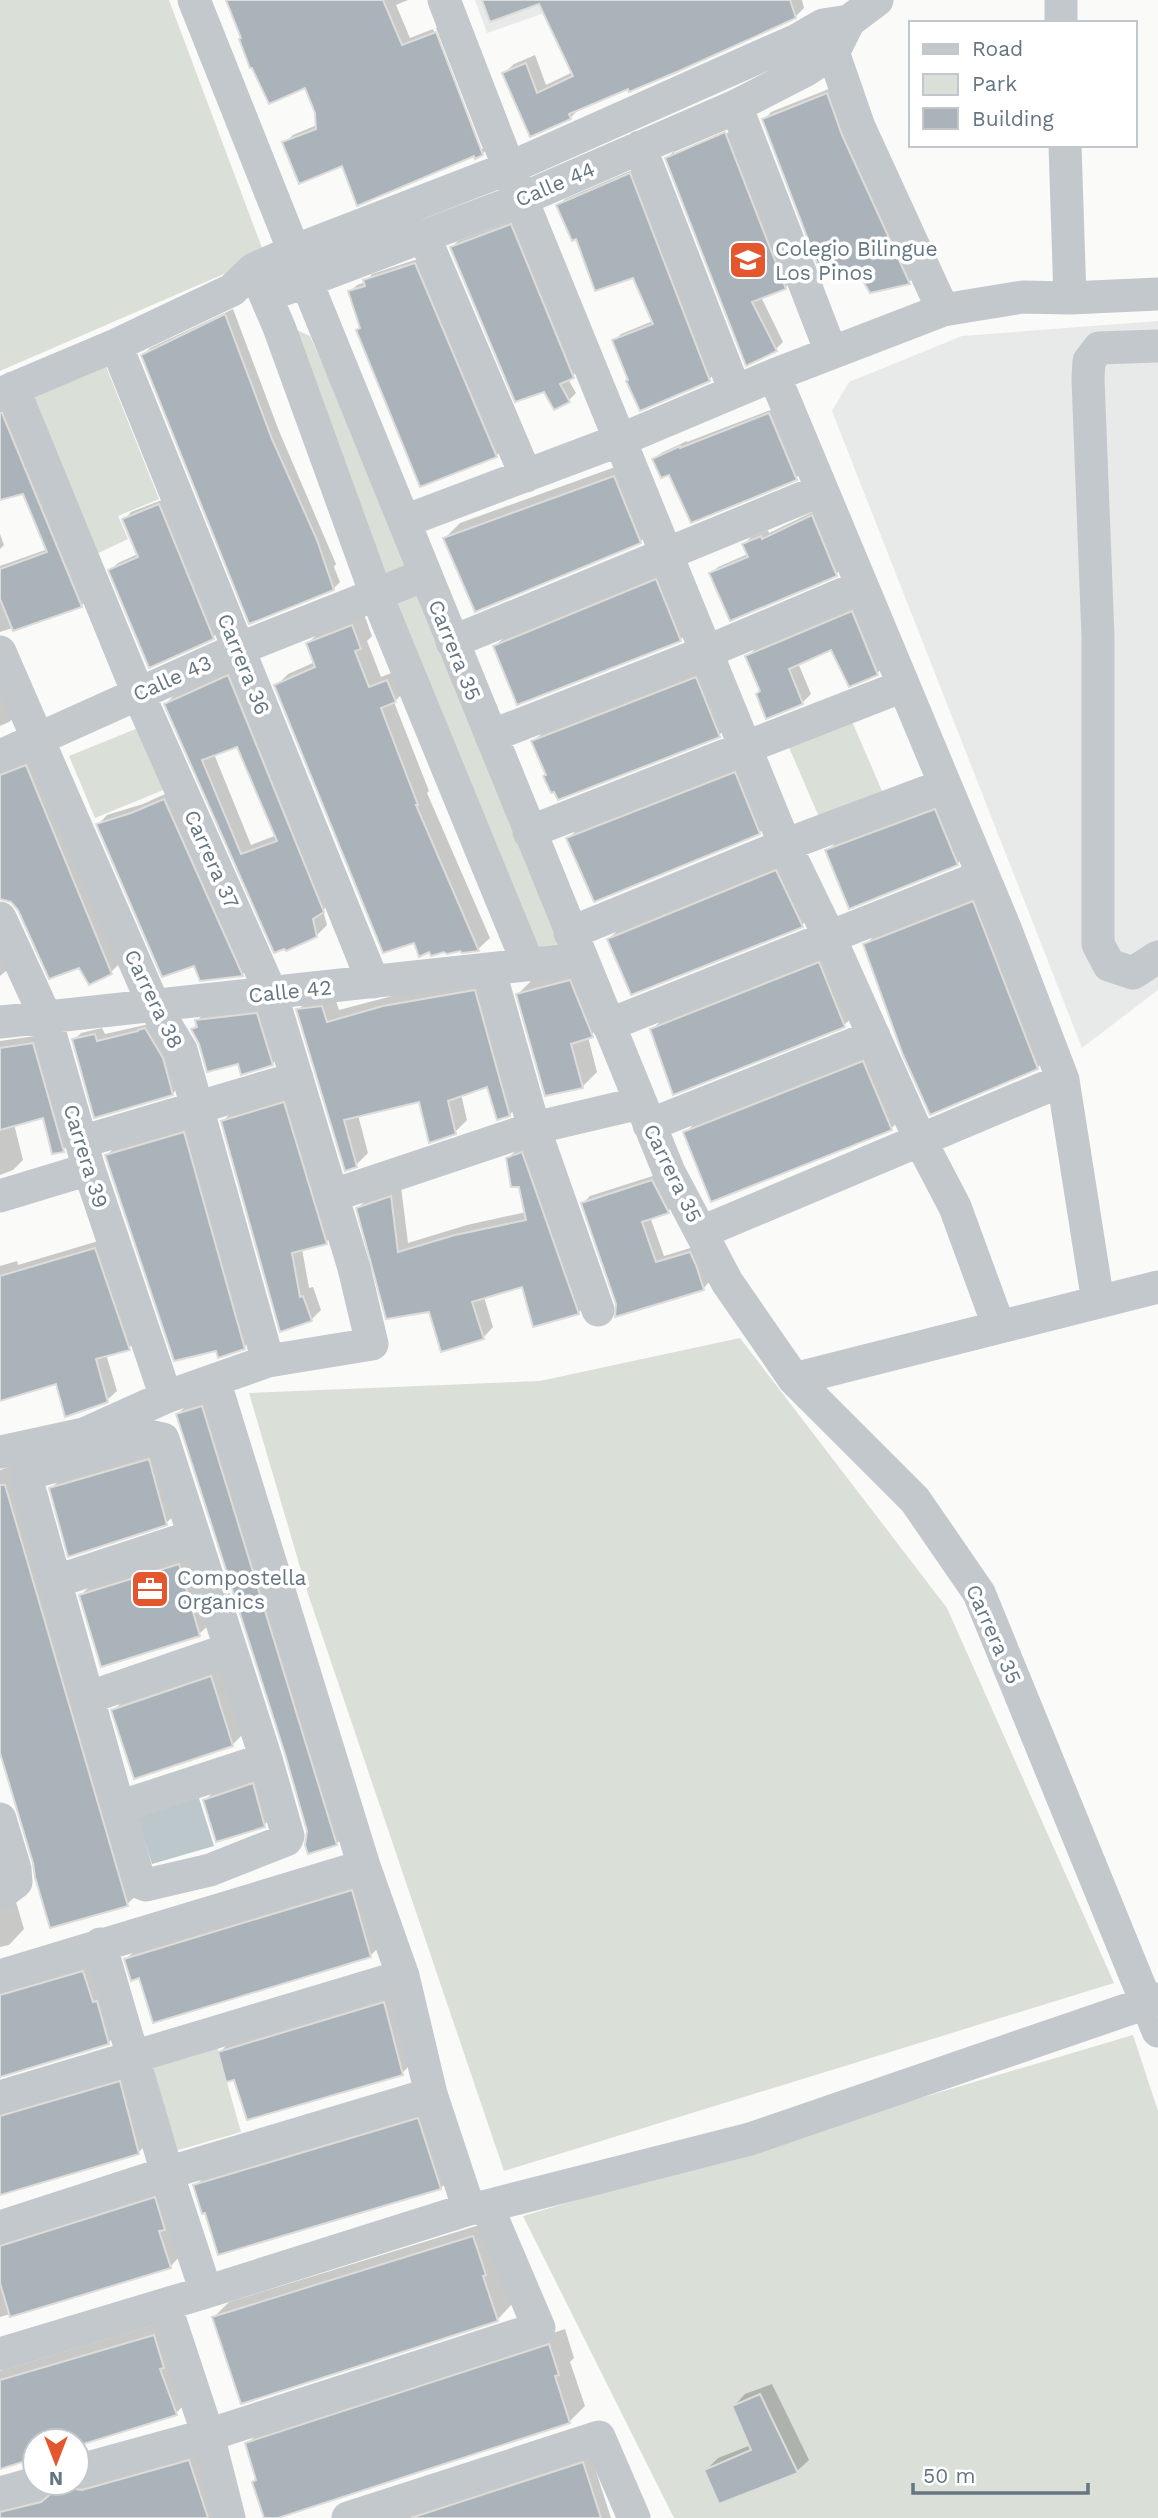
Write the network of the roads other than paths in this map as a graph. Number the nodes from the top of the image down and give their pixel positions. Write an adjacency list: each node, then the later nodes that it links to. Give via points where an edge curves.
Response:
1 (194, 0): 13 (street, Carrera 35)
2 (444, 0): 10 (street)
3 (877, 0): 6 (street, Calle 44)
4 (1061, 0): 5 (street)
5 (1061, 21)
6 (835, 32): 7 (street, Calle 44, via 806,69); 10 (street, Calle 44, via 797,40); 18 (street, via 859,127)
7 (736, 106): 8 (street, Calle 44); 21 (street)
8 (640, 147): 11 (street, Calle 44); 24 (street)
9 (1065, 147): 17 (street)
10 (509, 168): 11 (street); 13 (street, Calle 44)
11 (522, 199): 12 (street, Calle 44); 25 (street)
12 (424, 236): 14 (street, Calle 44); 26 (street)
13 (293, 251): 14 (street, Carrera 35); 15 (street, Calle 44)
14 (307, 281): 15 (street, Calle 44); 28 (street, Carrera 35)
15 (250, 285): 19 (street, Calle 44); 32 (street, via 279,327)
16 (1158, 294): 17 (street)
17 (1070, 298): 18 (street, via 1023,297)
18 (943, 310): 21 (street)
19 (116, 345): 23 (street, Calle 44); 34 (street, Carrera 36)
20 (1158, 346): 50 (street, via 1099,348 1089,361 1088,379 1097,637 1097,944 1109,965 1133,973)
21 (831, 352): 22 (street)
22 (774, 375): 24 (street); 27 (street)
23 (7, 391): 38 (street, Carrera 37)
24 (735, 391): 25 (street)
25 (620, 440): 26 (street); 29 (street)
26 (526, 476): 28 (street)
27 (822, 490): 29 (street); 31 (street)
28 (405, 522): 30 (street, Carrera 35)
29 (666, 554): 33 (street); 36 (street)
30 (425, 575): 32 (street, Calle 43); 33 (street, Carrera 35)
31 (862, 586): 36 (street); 37 (street)
32 (376, 594): 34 (street, Calle 43); 51 (street)
33 (452, 642): 39 (street, Carrera 35)
34 (238, 649): 38 (street, Calle 43); 53 (street, Carrera 36)
35 (0, 652): 40 (street, Carrera 38)
36 (706, 652): 39 (street); 41 (street)
37 (903, 685): 41 (street); 43 (street)
38 (138, 693): 40 (street, Calle 43); 54 (street, Carrera 37)
39 (491, 736): 44 (street, Carrera 35)
40 (37, 741): 42 (street, Calle 43); 55 (street, Carrera 38)
41 (745, 747): 44 (street); 45 (street)
42 (0, 756)
43 (945, 785): 45 (street, Calle 42); 46 (street)
44 (529, 832): 49 (street, Carrera 35)
45 (785, 845): 48 (street); 49 (street, Calle 42)
46 (983, 876): 48 (street); 61 (street)
47 (0, 918): 56 (street, Carrera 39)
48 (830, 938): 58 (street); 59 (street)
49 (575, 946): 51 (street, Calle 42); 58 (street, Carrera 35)
50 (1158, 957)
51 (528, 964): 52 (street, Calle 42)
52 (489, 969): 53 (street, Calle 42); 64 (street)
53 (373, 982): 54 (street, Calle 42)
54 (271, 993): 55 (street, Calle 42); 60 (street, Carrera 37)
55 (153, 1004): 56 (street, Calle 42); 62 (street, Carrera 38, via 181,1050)
56 (45, 1016): 57 (street, Calle 42); 66 (street, Carrera 39)
57 (0, 1022)
58 (608, 1024): 63 (street, Carrera 35)
59 (873, 1037): 63 (street); 65 (street)
60 (297, 1079): 62 (street); 68 (street, Carrera 37)
61 (1063, 1080): 65 (street); 71 (street)
62 (197, 1107): 66 (street); 74 (street, Carrera 38)
63 (644, 1114): 64 (street); 69 (street, Carrera 35, via 668,1172)
64 (534, 1128): 68 (street); 72 (street)
65 (920, 1140): 69 (street); 73 (street, via 955,1207)
66 (85, 1156): 67 (street); 77 (street, Carrera 39)
67 (0, 1196)
68 (331, 1196): 74 (street, Carrera 37, via 372,1344)
69 (702, 1232): 75 (street, Carrera 35, via 727,1282)
70 (1158, 1287): 71 (street)
71 (1098, 1302): 73 (street)
72 (598, 1310)
73 (999, 1327): 75 (street)
74 (268, 1361): 76 (street)
75 (794, 1378): 93 (street, Carrera 35, via 915,1500 979,1593)
76 (214, 1380): 77 (street); 86 (street)
77 (166, 1397): 78 (street, via 84,1434)
78 (0, 1452)
79 (194, 1536): 80 (street); 80 (street, via 159,1437 28,1474); 81 (street)
80 (54, 1581): 82 (street)
81 (230, 1649): 82 (street); 83 (street)
82 (87, 1698): 84 (street)
83 (266, 1759): 84 (street); 87 (street, via 286,1840)
84 (119, 1807): 87 (street, via 141,1883)
85 (0, 1819): 88 (street, via 16,1882)
86 (364, 1866): 89 (street); 92 (street)
87 (210, 1870): 89 (street)
88 (0, 1894)
89 (222, 1908): 90 (street)
90 (100, 1944): 91 (street); 94 (street)
91 (0, 1976)
92 (403, 1976): 94 (street); 95 (street)
93 (1155, 2011): 98 (street, via 750,2139)
94 (133, 2057): 96 (street); 97 (street)
95 (431, 2094): 97 (street); 98 (street)
96 (0, 2097)
97 (167, 2173): 99 (street); 100 (street)
98 (478, 2207): 100 (street); 103 (street, via 539,2328)
99 (0, 2227)
100 (206, 2292): 101 (street)
101 (165, 2305): 102 (street); 103 (street)
102 (0, 2354)
103 (208, 2435): 104 (street); 108 (street)
104 (91, 2467)
105 (21, 2487): 106 (street)
106 (0, 2493)
107 (353, 2517): 109 (street, via 598,2437)
108 (229, 2518)
109 (634, 2518)

